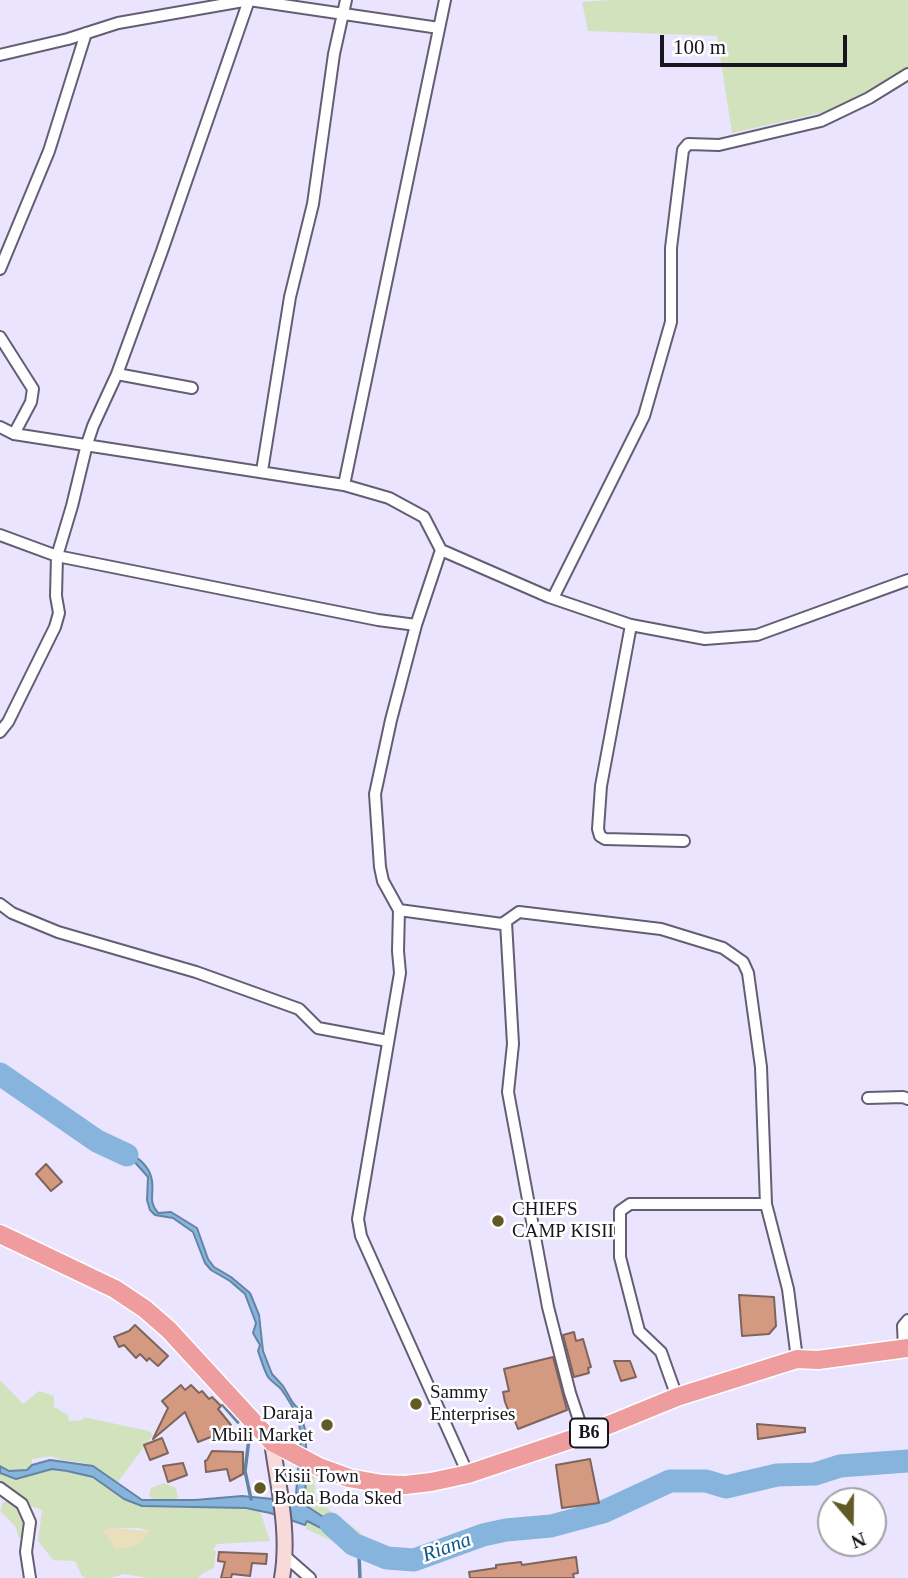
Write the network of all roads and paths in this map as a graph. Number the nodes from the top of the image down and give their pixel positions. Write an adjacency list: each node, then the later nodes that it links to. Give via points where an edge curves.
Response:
1 (249, 0): 4 (street); 6 (street); 11 (street)
2 (346, 0): 4 (street)
3 (445, 0): 5 (street)
4 (342, 13): 5 (street); 16 (street, via 313,204 290,297)
5 (439, 28): 17 (street)
6 (86, 33): 7 (street); 9 (street, via 48,151)
7 (0, 55)
8 (908, 74): 22 (street, via 821,121 719,145 688,145 683,150 671,248 671,322 644,416)
9 (0, 269)
10 (0, 337): 14 (street, via 33,389)
11 (117, 374): 12 (street); 15 (street)
12 (192, 388)
13 (0, 427): 14 (street)
14 (14, 433): 15 (street)
15 (87, 444): 16 (street); 20 (street)
16 (262, 471): 17 (street)
17 (344, 485): 19 (street, via 389,498 424,517)
18 (0, 535): 20 (street)
19 (440, 550): 22 (street); 23 (street)
20 (57, 556): 23 (street); 25 (street, via 59,613 55,627)
21 (908, 580): 24 (street, via 757,635 705,639)
22 (553, 598): 24 (street)
23 (416, 625): 28 (street, via 375,794 380,867)
24 (631, 625): 26 (street, via 601,786 598,829 600,836 610,840)
25 (0, 732)
26 (684, 841)
27 (0, 904): 30 (street, via 58,932 196,972 299,1009 318,1028)
28 (399, 910): 29 (street); 30 (street, via 400,973)
29 (506, 922): 33 (street, via 519,912 661,929 723,948 743,962 761,1067); 39 (street, via 513,1044 508,1092 548,1307)
30 (388, 1041): 41 (street, via 358,1219 361,1236)
31 (868, 1098): 32 (street)
32 (908, 1099)
33 (766, 1204): 37 (street, via 788,1289); 38 (street, via 637,1203 620,1211 620,1257 639,1331 661,1352)
34 (0, 1234): 40 (highway, B6, via 115,1289 145,1309)
35 (908, 1320): 36 (street, via 903,1326)
36 (906, 1348): 37 (highway, B6)
37 (797, 1359): 38 (highway, B6)
38 (677, 1397): 39 (highway, B6)
39 (583, 1430): 41 (highway, B6)
40 (272, 1442): 41 (highway, B6, via 318,1467 382,1484 418,1484); 43 (main road)
41 (468, 1474)
42 (0, 1488): 44 (street, via 22,1504 30,1522 26,1552)
43 (286, 1557): 45 (main road); 46 (street)
44 (30, 1578)
45 (282, 1578)
46 (310, 1578)

